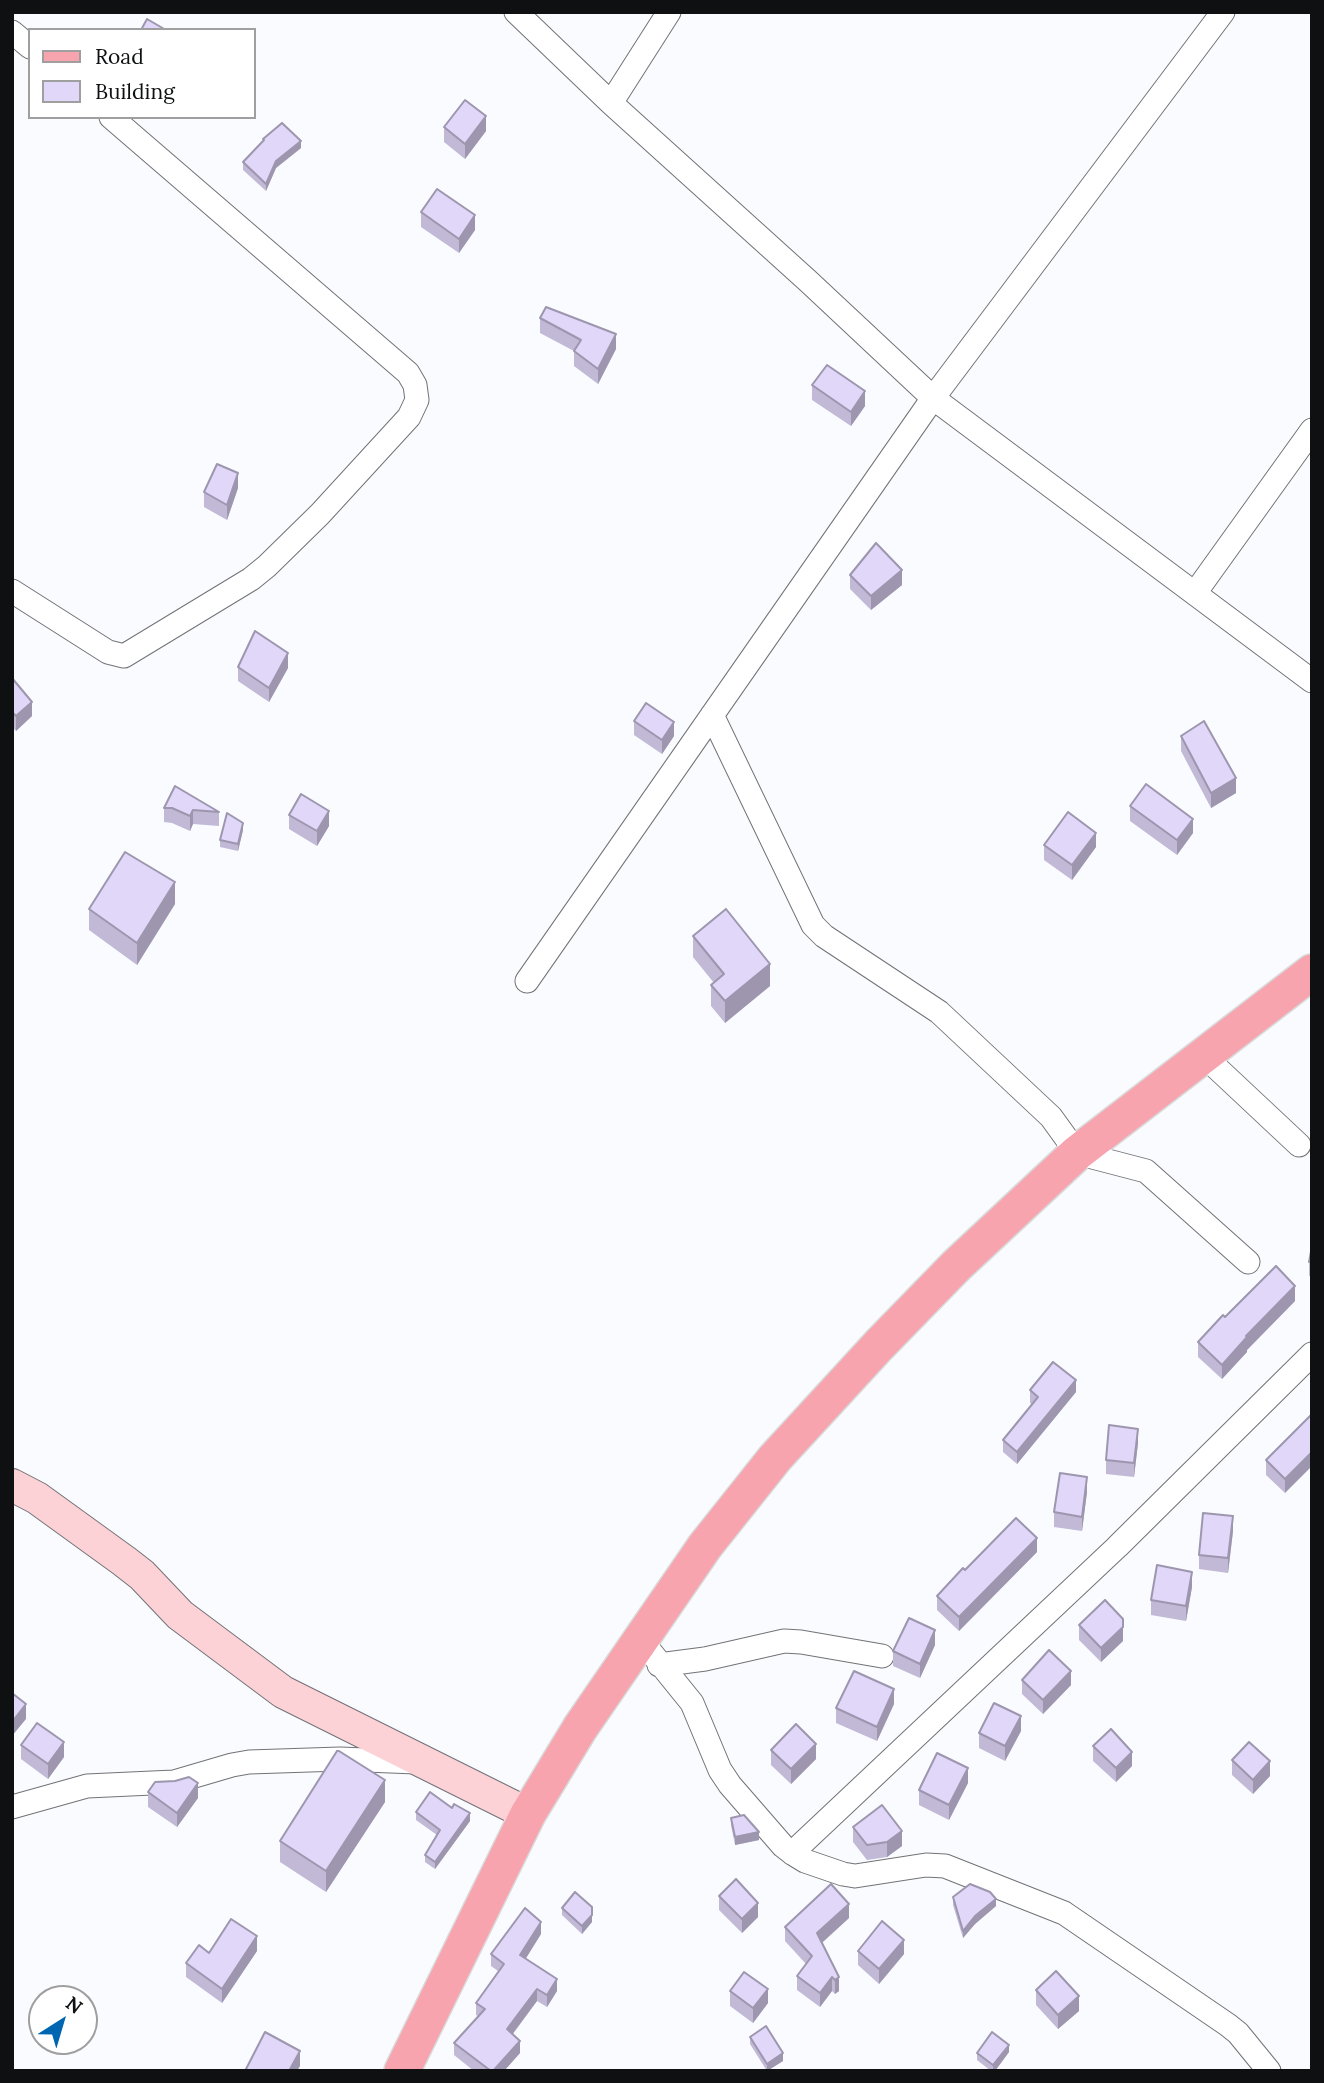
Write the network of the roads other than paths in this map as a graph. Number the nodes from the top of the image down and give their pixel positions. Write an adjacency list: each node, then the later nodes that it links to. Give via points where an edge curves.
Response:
1 (516, 12): 6 (street)
2 (669, 12): 6 (street)
3 (1223, 12): 8 (street)
4 (12, 32): 5 (street)
5 (28, 45)
6 (611, 103): 8 (street)
7 (113, 119): 10 (street, via 408,373 417,400 410,417 267,566 124,656 108,652)
8 (933, 398): 11 (street); 13 (street)
9 (1312, 430): 11 (street)
10 (12, 591)
11 (1195, 593): 12 (street)
12 (1312, 681)
13 (712, 715): 15 (street); 18 (street, via 813,925 939,1012 1051,1117)
14 (1312, 972): 16 (main road)
15 (527, 981)
16 (1203, 1055): 17 (street); 18 (main road)
17 (1299, 1145)
18 (1077, 1153): 19 (street, via 1146,1171); 22 (main road, via 956,1266 775,1458 705,1546)
19 (1248, 1262)
20 (1312, 1354): 27 (street, via 1117,1547)
21 (12, 1485): 24 (street, via 124,1561 180,1615 277,1688)
22 (650, 1652): 23 (street, via 716,1657 783,1641); 26 (main road, via 587,1716); 27 (street, via 692,1703 730,1786)
23 (883, 1656)
24 (426, 1763): 25 (street, via 340,1759 249,1762 174,1782 79,1787); 26 (street)
25 (12, 1807)
26 (528, 1814): 28 (main road)
27 (792, 1853): 29 (street, via 855,1876 945,1866 1064,1913 1228,2025)
28 (402, 2071)
29 (1269, 2071)

